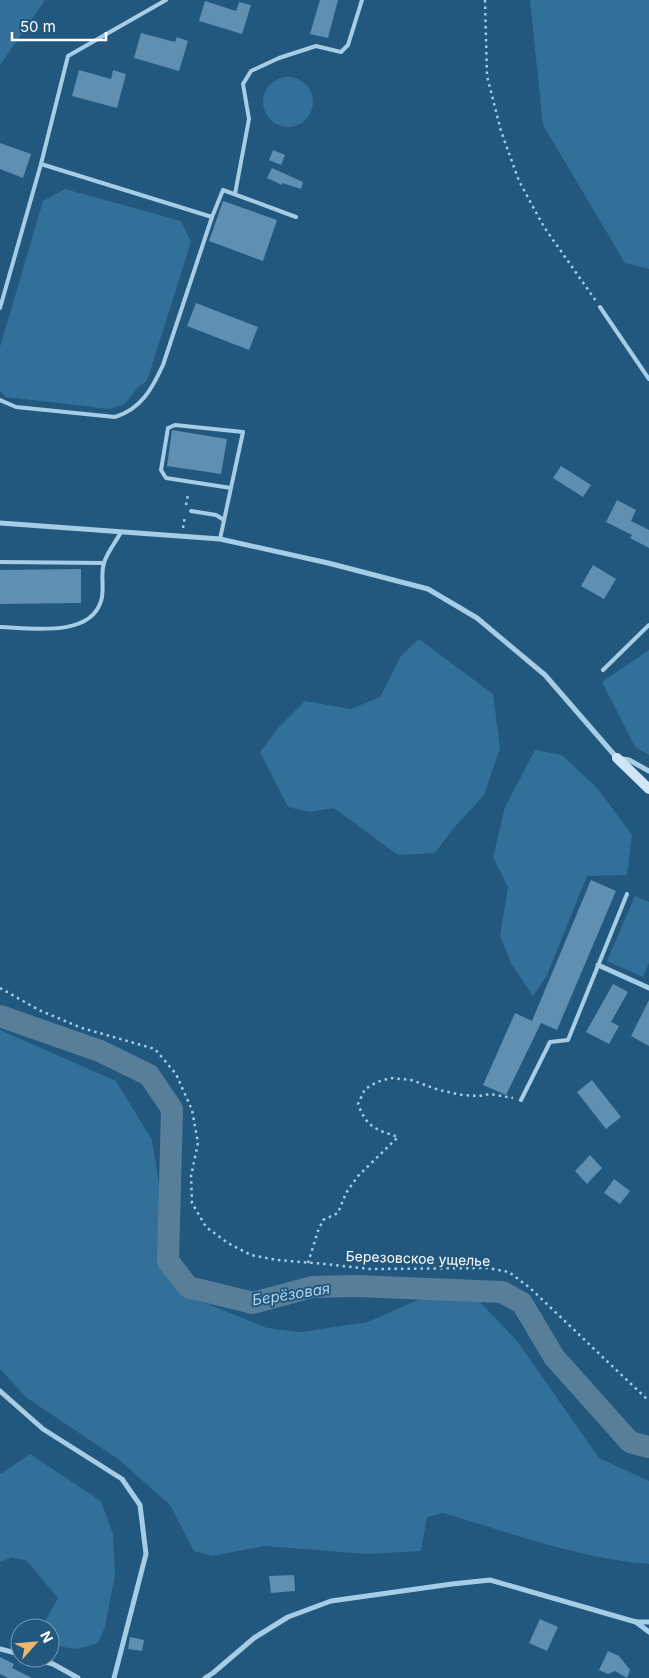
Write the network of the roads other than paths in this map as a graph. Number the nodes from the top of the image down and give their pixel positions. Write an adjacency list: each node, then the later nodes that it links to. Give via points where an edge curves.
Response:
1 (166, 0): 3 (lane, via 68,56)
2 (362, 0): 4 (lane, via 348,45 341,52 316,46 250,71 243,84 249,119)
3 (40, 164): 6 (lane); 8 (lane)
4 (235, 194): 5 (lane); 6 (lane, via 223,190)
5 (296, 216)
6 (212, 217): 10 (lane, via 163,366 141,402 115,417 16,407)
7 (600, 307): 9 (lane)
8 (0, 308)
9 (649, 378)
10 (0, 400)
11 (231, 488): 11 (lane, via 243,432 176,424 168,428 161,470 166,478); 13 (lane)
12 (191, 511): 13 (lane, via 216,515)
13 (224, 520): 16 (lane)
14 (0, 523): 15 (street)
15 (121, 532): 16 (street); 18 (lane)
16 (220, 539): 22 (street, via 428,589 477,618 545,675)
17 (0, 562): 18 (lane)
18 (104, 563): 20 (lane, via 102,601 95,613 83,623 67,628)
19 (649, 624): 21 (lane)
20 (0, 627)
21 (602, 670)
22 (617, 758): 23 (street, via 629,760); 24 (street)
23 (649, 771)
24 (649, 790)
25 (627, 894): 26 (lane)
26 (598, 965): 27 (street); 28 (lane, via 568,1040 550,1042)
27 (649, 988)
28 (521, 1100)
29 (0, 1391): 36 (street, via 42,1429 122,1479 140,1505 146,1554)
30 (636, 1622): 31 (street); 32 (street); 34 (street, via 490,1580 480,1581 323,1604 288,1617 254,1638)
31 (649, 1622)
32 (649, 1632)
33 (60, 1668): 35 (street)
34 (213, 1676): 37 (street)
35 (78, 1678)
36 (114, 1678)
37 (206, 1678)

